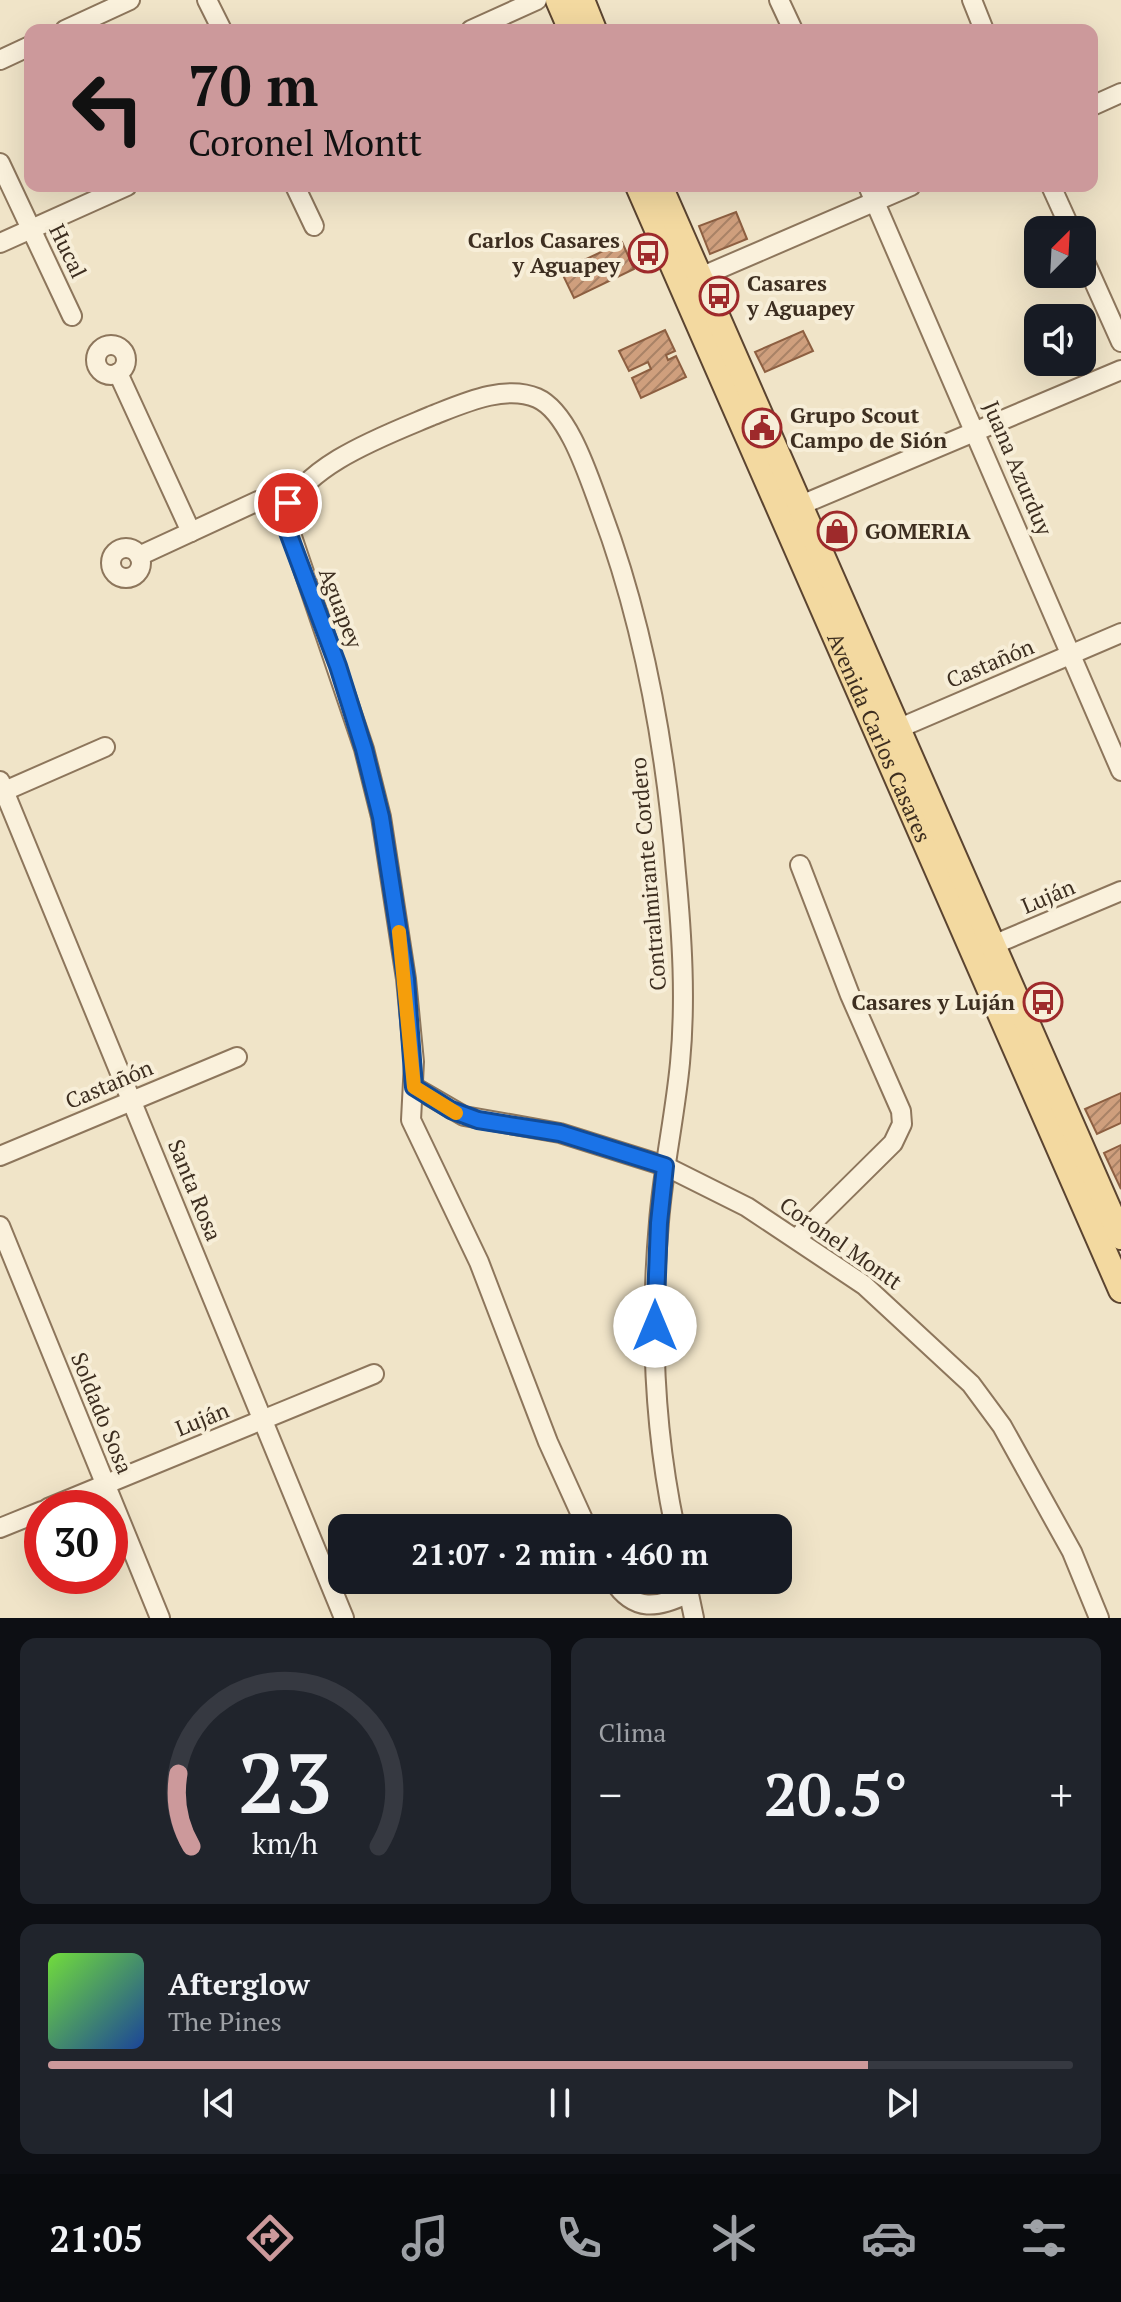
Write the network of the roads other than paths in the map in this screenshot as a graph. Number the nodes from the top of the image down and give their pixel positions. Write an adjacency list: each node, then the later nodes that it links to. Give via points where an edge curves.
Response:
1 (130, 0): 8 (street)
2 (207, 0): 9 (street)
3 (537, 0): 10 (street)
4 (558, 0): 11 (main road)
5 (582, 0): 12 (main road)
6 (779, 0): 13 (street)
7 (972, 0): 14 (street)
8 (78, 24)
9 (219, 24)
10 (484, 24)
11 (568, 24)
12 (592, 24)
13 (790, 24)
14 (982, 24)
15 (24, 49): 16 (street)
16 (0, 60)
17 (1121, 93): 18 (street)
18 (1098, 103)
19 (0, 163): 28 (street, Hucal)
20 (113, 192): 28 (street)
21 (298, 192): 27 (street)
22 (641, 192): 30 (main road, Avenida Carlos Casares)
23 (662, 192): 30 (main road, Avenida Carlos Casares)
24 (1054, 192): 26 (street)
25 (871, 194): 30 (street); 36 (street, Juana Azurduy)
26 (1065, 216)
27 (314, 226)
28 (30, 229): 29 (street); 32 (street, Hucal)
29 (0, 243)
30 (690, 282): 38 (main road, Avenida Carlos Casares); 43 (main road, Avenida Carlos Casares)
31 (1096, 286): 33 (street)
32 (72, 316)
33 (1121, 342)
34 (1121, 370): 36 (street)
35 (118, 373): 39 (street)
36 (976, 431): 38 (street); 42 (street, Juana Azurduy)
37 (295, 492): 39 (street, via 258,501); 51 (street, Aguapey, via 286,527 338,666 381,817 406,979); 54 (street, Contralmirante Cordero, via 358,448 480,399 525,394 552,408 589,477 649,669 674,839 683,997 680,1063)
38 (801, 505): 43 (main road, Avenida Carlos Casares)
39 (191, 532): 40 (street)
40 (139, 556)
41 (1121, 633): 42 (street, Castañón)
42 (1071, 655): 43 (street, Castañón); 45 (street, Juana Azurduy)
43 (887, 733): 49 (main road, Avenida Carlos Casares); 56 (main road, Avenida Carlos Casares)
44 (105, 747): 46 (street)
45 (1121, 771)
46 (1, 788): 52 (street, Santa Rosa)
47 (800, 865): 57 (street, via 902,1124 893,1143)
48 (1121, 891): 49 (street, Luján)
49 (993, 945): 56 (main road, Avenida Carlos Casares)
50 (237, 1057): 52 (street, Castañón)
51 (414, 1087): 54 (street, Coronel Montt, via 478,1120 560,1133); 63 (street, Aguapey, via 411,1120 479,1262)
52 (133, 1099): 53 (street, Castañón); 60 (street, Santa Rosa)
53 (0, 1156)
54 (665, 1166): 57 (street, Coronel Montt); 64 (street, Contralmirante Cordero, via 656,1280 657,1384)
55 (0, 1226): 61 (street, Soldado Sosa)
56 (1113, 1227): 58 (main road, Avenida Carlos Casares)
57 (797, 1238): 73 (street, Coronel Montt, via 904,1318 971,1384 1054,1516)
58 (1121, 1290)
59 (374, 1374): 60 (street, Luján)
60 (263, 1421): 61 (street, Luján); 71 (street, Santa Rosa)
61 (105, 1484): 62 (street, Luján); 70 (street, Soldado Sosa)
62 (91, 1490)
63 (581, 1514)
64 (673, 1514)
65 (24, 1518): 66 (street)
66 (0, 1528)
67 (622, 1594): 68 (street, via 643,1606 665,1605)
68 (678, 1594)
69 (689, 1594): 72 (street)
70 (160, 1618)
71 (344, 1618)
72 (694, 1618)
73 (1099, 1618)

